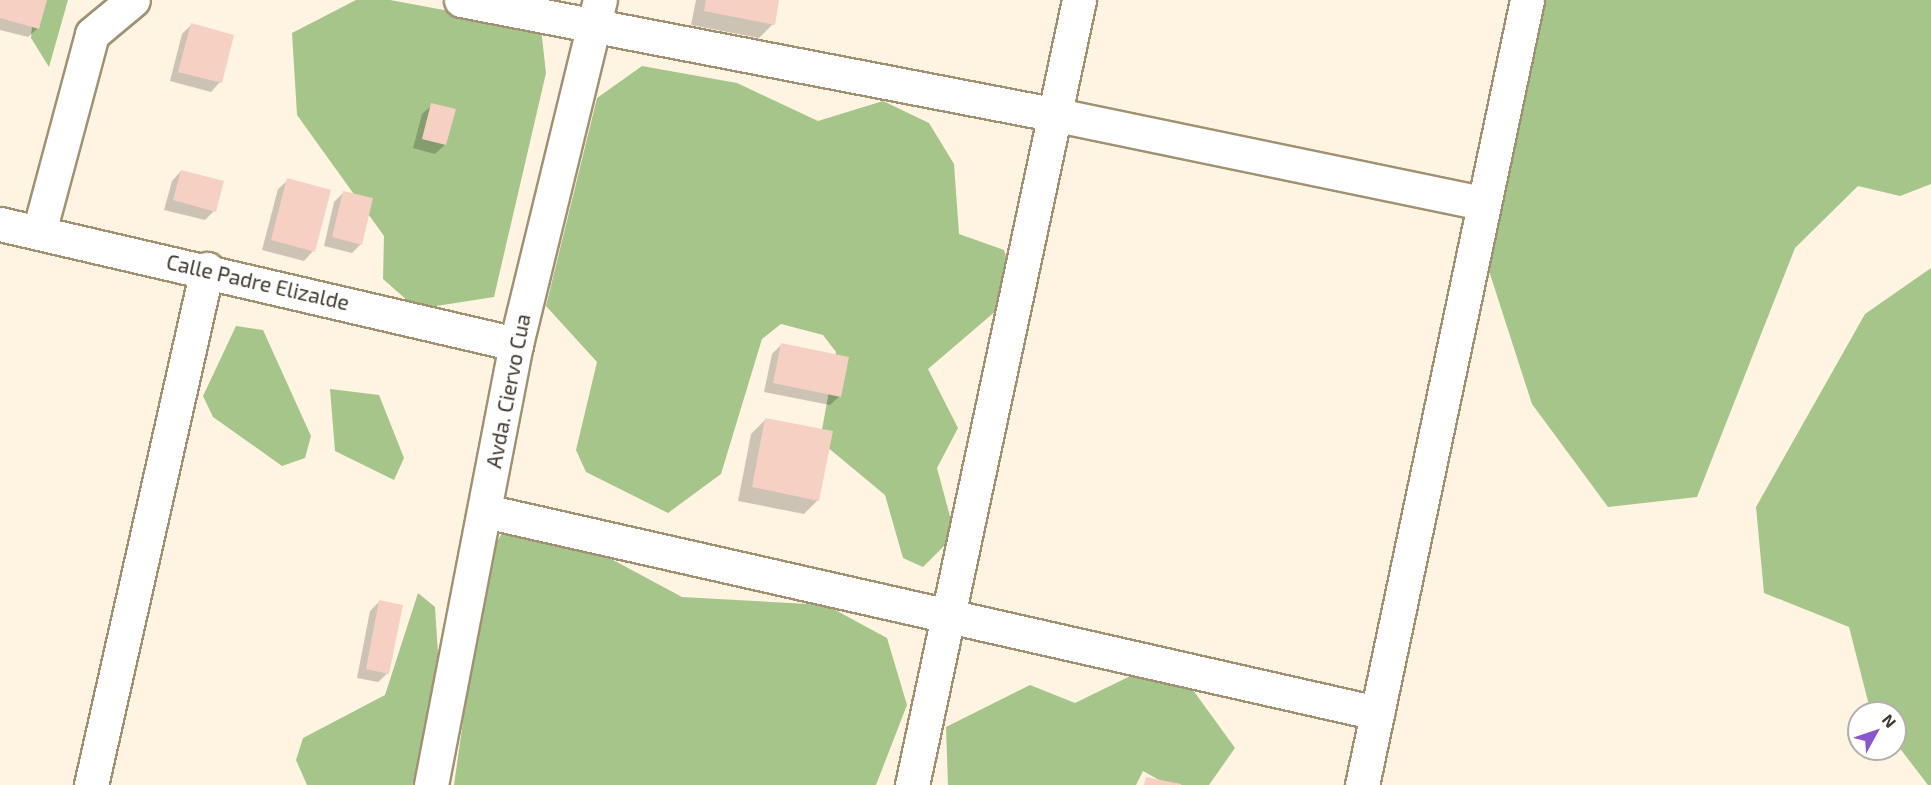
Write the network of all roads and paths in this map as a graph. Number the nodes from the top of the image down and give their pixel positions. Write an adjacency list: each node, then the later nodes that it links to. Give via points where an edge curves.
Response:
1 (133, 0): 9 (street, via 92,34)
2 (461, 0): 5 (street)
3 (1079, 0): 6 (street)
4 (1527, 0): 7 (street)
5 (597, 13): 6 (street); 11 (street, Avda. Ciervo Cua)
6 (1057, 115): 7 (street); 13 (street)
7 (1482, 203): 14 (street)
8 (0, 224): 9 (street, Calle Padre Elizalde)
9 (39, 232): 10 (street, Calle Padre Elizalde)
10 (207, 270): 11 (street, Calle Padre Elizalde); 15 (street)
11 (516, 344): 12 (street, Avda. Ciervo Cua)
12 (485, 511): 13 (street); 16 (street, Avda. Ciervo Cua)
13 (949, 615): 14 (street); 17 (street)
14 (1377, 713): 18 (street)
15 (91, 785)
16 (431, 785)
17 (912, 785)
18 (1362, 785)

